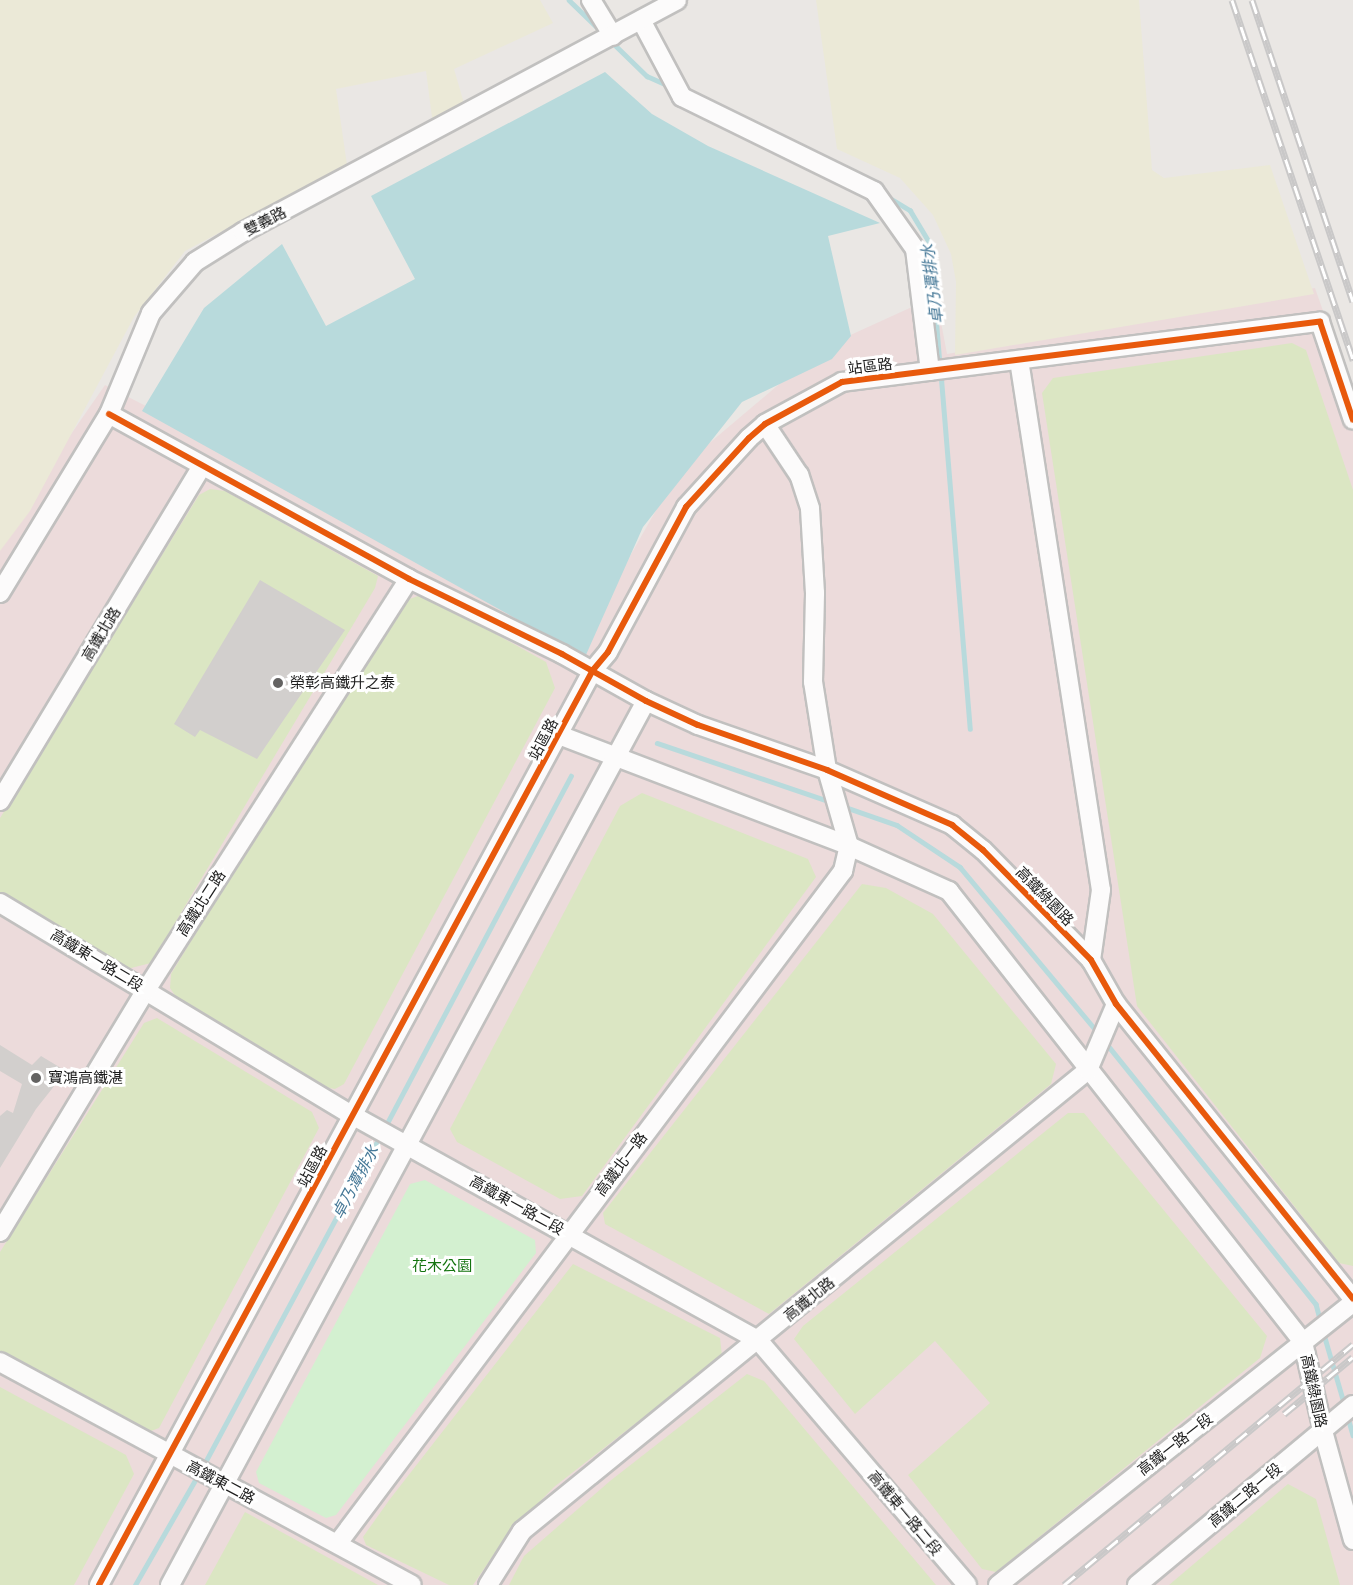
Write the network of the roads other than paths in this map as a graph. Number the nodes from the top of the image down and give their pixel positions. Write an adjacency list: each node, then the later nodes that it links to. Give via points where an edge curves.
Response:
1 (591, 0): 4 (street)
2 (677, 0): 3 (street, 雙義路)
3 (641, 20): 4 (street, 雙義路); 6 (street, via 682,97 874,191 915,249)
4 (606, 40): 7 (street, 雙義路, via 243,232 195,262 151,313)
5 (1018, 360): 6 (street, 站區路); 8 (street, 站區路, via 1320,322); 21 (street, via 1101,890)
6 (937, 370): 9 (street, 站區路, via 842,382)
7 (109, 414): 10 (street, 高鐵綠園路); 12 (street, 雙義路)
8 (1353, 420)
9 (765, 424): 13 (street, 站區路, via 686,507 608,652); 17 (street, via 799,476 810,508 815,593 813,682)
10 (202, 466): 11 (street, 高鐵綠園路); 18 (street, 高鐵北路)
11 (409, 579): 13 (street, 高鐵綠園路); 22 (street, 高鐵北二路)
12 (0, 593)
13 (594, 670): 14 (street, 高鐵綠園路); 15 (street, 站區路)
14 (646, 701): 16 (street); 17 (street, 高鐵綠園路, via 698,725)
15 (559, 735): 16 (street, 高鐵綠園路); 25 (street, 站區路)
16 (617, 759): 19 (street, 高鐵綠園路); 26 (street)
17 (827, 770): 19 (street); 21 (street, 高鐵綠園路, via 952,825 983,850)
18 (0, 801)
19 (849, 846): 24 (street, 高鐵綠園路, via 949,891); 28 (street, 高鐵北一路, via 843,871)
20 (0, 903): 22 (street, 高鐵東一路二段)
21 (1090, 960): 23 (street, 高鐵綠園路)
22 (146, 990): 25 (street, 高鐵東一路二段); 27 (street, 高鐵北二路)
23 (1116, 1004): 24 (street, 高鐵北路); 29 (street, 高鐵綠園路)
24 (1088, 1070): 30 (street, 高鐵北路); 31 (street, 高鐵綠園路)
25 (352, 1115): 26 (street, 高鐵東一路二段); 35 (street, 站區路)
26 (408, 1144): 28 (street, 高鐵東一路二段); 36 (street)
27 (0, 1232)
28 (568, 1233): 30 (street, 高鐵東一路二段); 38 (street, 高鐵北一路)
29 (1353, 1301): 31 (street, 高鐵一路一段)
30 (758, 1340): 42 (street, 高鐵北路, via 522,1531); 43 (street, 高鐵東一路二段)
31 (1304, 1342): 34 (street, 高鐵綠園路); 44 (street, 高鐵一路一段)
32 (0, 1362): 35 (street, 高鐵東二路)
33 (1353, 1405): 34 (street, 高鐵二路一段)
34 (1323, 1431): 37 (street, 高鐵綠園路); 45 (street, 高鐵二路一段)
35 (171, 1455): 36 (street, 高鐵東二路); 39 (street, 站區路)
36 (226, 1486): 38 (street, 高鐵東二路); 40 (street)
37 (1353, 1540)
38 (338, 1543): 41 (street, 高鐵東二路)
39 (99, 1585)
40 (170, 1585)
41 (412, 1585)
42 (488, 1585)
43 (967, 1585)
44 (998, 1585)
45 (1137, 1585)

